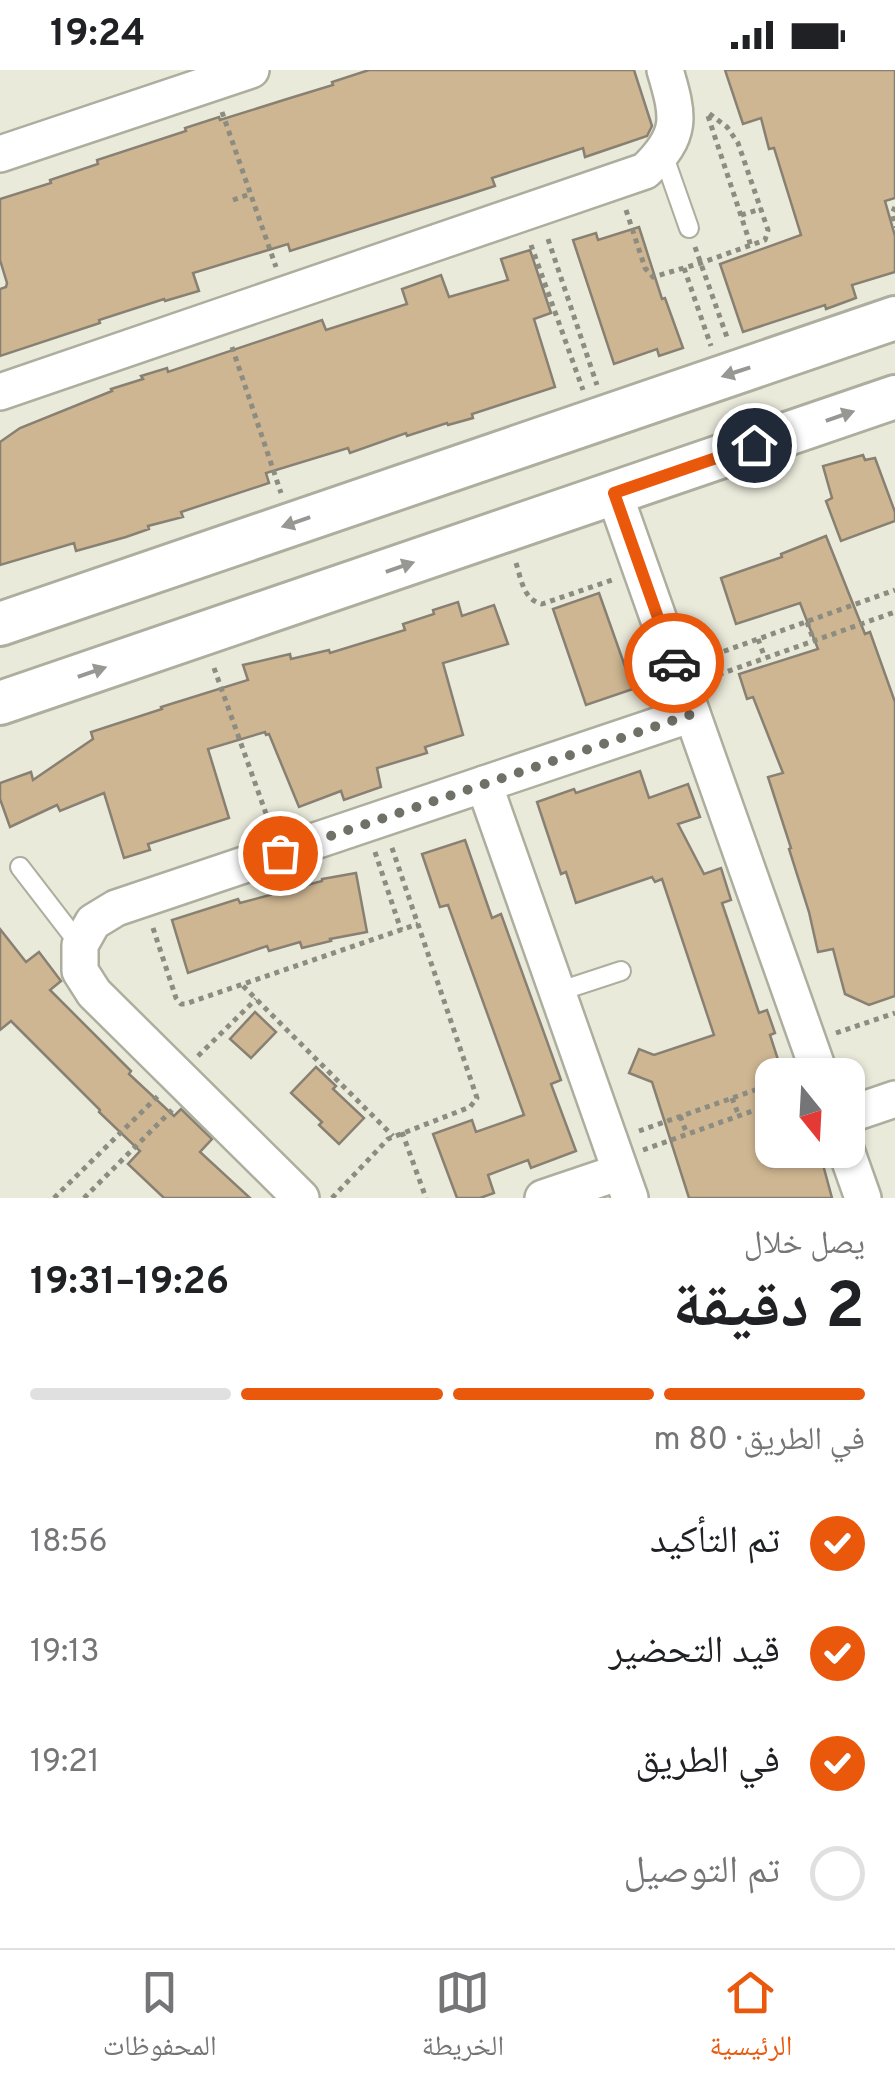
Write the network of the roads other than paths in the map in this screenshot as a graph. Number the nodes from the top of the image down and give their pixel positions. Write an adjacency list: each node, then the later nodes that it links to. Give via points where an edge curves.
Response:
1 (251, 70): 3 (street)
2 (665, 70): 4 (street, via 675,104 674,130)
3 (0, 154)
4 (663, 154): 5 (lane); 7 (street, via 645,170)
5 (689, 228)
6 (895, 318): 10 (street, one-way to 10)
7 (0, 392)
8 (895, 396): 9 (street, one-way to 8)
9 (614, 493): 11 (street); 12 (street, one-way to 9)
10 (0, 624)
11 (683, 690): 13 (street); 18 (street)
12 (0, 703)
13 (484, 784): 15 (street, via 116,908 93,922); 17 (street)
14 (20, 867): 15 (lane)
15 (80, 945): 23 (street, via 80,970 94,993)
16 (622, 971): 17 (lane)
17 (557, 992): 21 (street)
18 (814, 1058)
19 (895, 1099): 20 (street)
20 (865, 1109)
21 (619, 1168): 24 (street)
22 (852, 1168): 25 (street)
23 (301, 1198)
24 (544, 1198)
25 (863, 1198)

